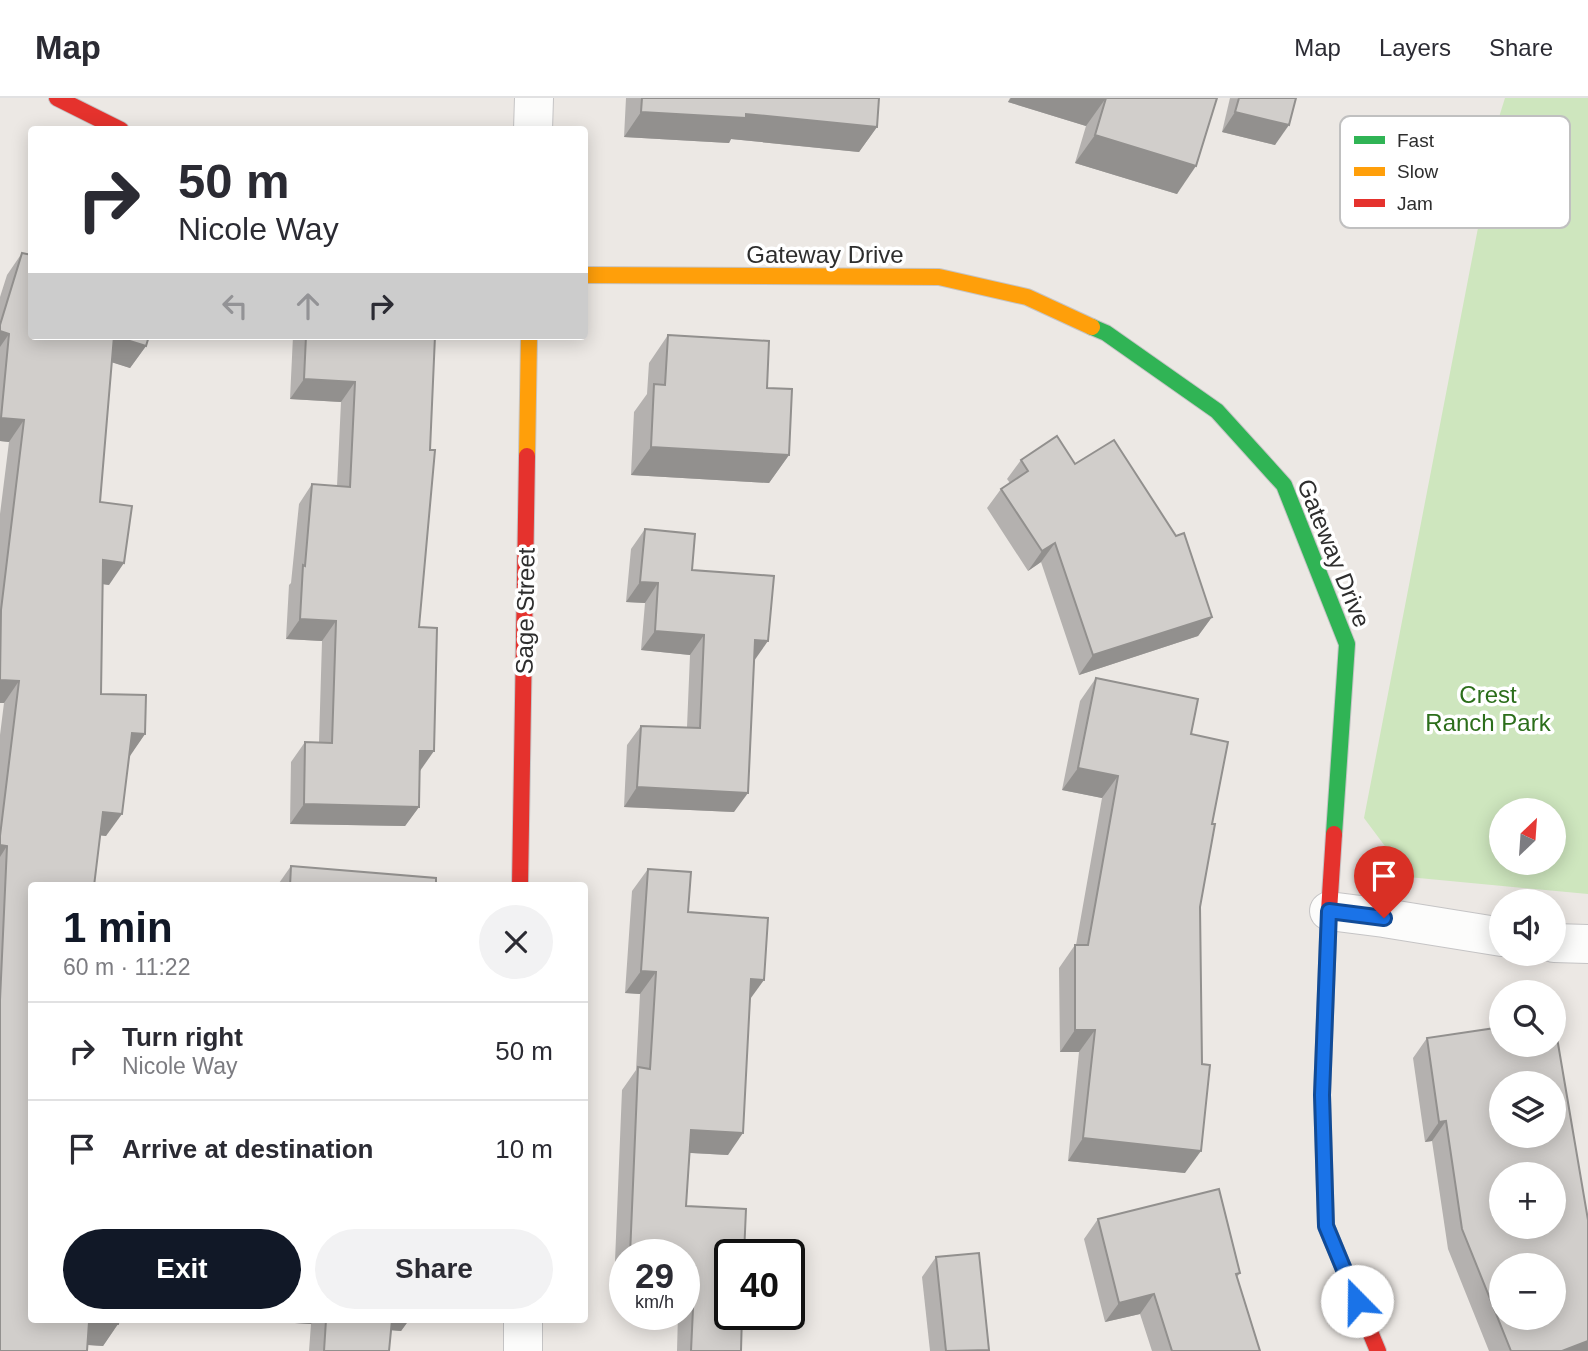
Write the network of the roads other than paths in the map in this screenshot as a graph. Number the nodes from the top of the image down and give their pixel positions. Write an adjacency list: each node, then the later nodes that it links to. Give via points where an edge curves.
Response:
1 (57, 98): 3 (street)
2 (534, 98): 4 (street)
3 (113, 126)
4 (533, 126)
5 (588, 275): 8 (street, Gateway Drive, via 939,277 1027,296 1106,333 1217,411 1284,485 1347,643)
6 (529, 340): 7 (street, Sage Street)
7 (520, 882)
8 (1329, 911): 9 (street); 14 (street, Gateway Drive, via 1322,1095 1326,1226)
9 (1489, 935)
10 (1566, 943): 11 (street)
11 (1588, 944)
12 (523, 1323): 13 (street)
13 (523, 1351)
14 (1378, 1351)

